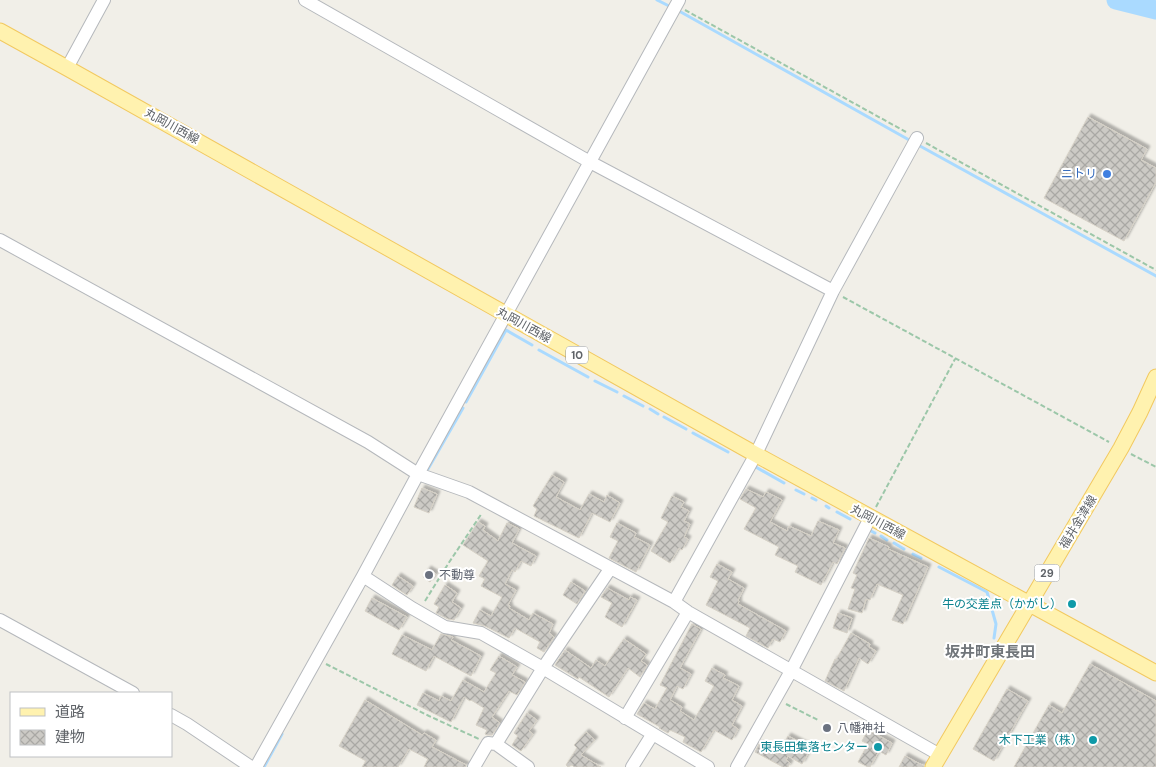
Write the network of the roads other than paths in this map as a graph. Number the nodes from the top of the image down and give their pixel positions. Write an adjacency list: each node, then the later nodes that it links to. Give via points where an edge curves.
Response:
1 (104, 0): 5 (street)
2 (305, 0): 7 (street)
3 (678, 0): 7 (street)
4 (0, 31): 5 (main road, 丸岡川西線 / 10)
5 (67, 68): 10 (main road, 丸岡川西線 / 10)
6 (917, 138): 9 (street)
7 (590, 162): 9 (street); 10 (street)
8 (0, 240): 13 (street, via 368,442)
9 (832, 291): 12 (street)
10 (506, 315): 12 (main road, 丸岡川西線 / 10); 13 (street)
11 (1156, 376): 18 (main road, 福井金津線 / 29, via 1121,448)
12 (756, 454): 14 (main road, 丸岡川西線 / 10); 17 (street)
13 (418, 474): 15 (street, via 469,492); 16 (street)
14 (870, 518): 18 (main road, 丸岡川西線 / 10); 22 (street)
15 (610, 569): 17 (street); 21 (street)
16 (363, 576): 21 (street, via 445,627 481,633); 31 (street)
17 (674, 602): 19 (street)
18 (1030, 603): 23 (main road, 丸岡川西線 / 10); 29 (main road, 福井金津線 / 29)
19 (688, 612): 22 (street); 26 (street)
20 (0, 620): 24 (street)
21 (543, 668): 26 (street); 28 (street)
22 (791, 671): 29 (street); 36 (street)
23 (1156, 674)
24 (131, 692)
25 (172, 716): 30 (street)
26 (625, 718): 27 (street)
27 (652, 735): 34 (street); 35 (street)
28 (492, 744): 32 (street); 33 (street)
29 (937, 761)
30 (251, 767)
31 (256, 767)
32 (474, 767)
33 (528, 767)
34 (632, 767)
35 (708, 767)
36 (738, 767)

